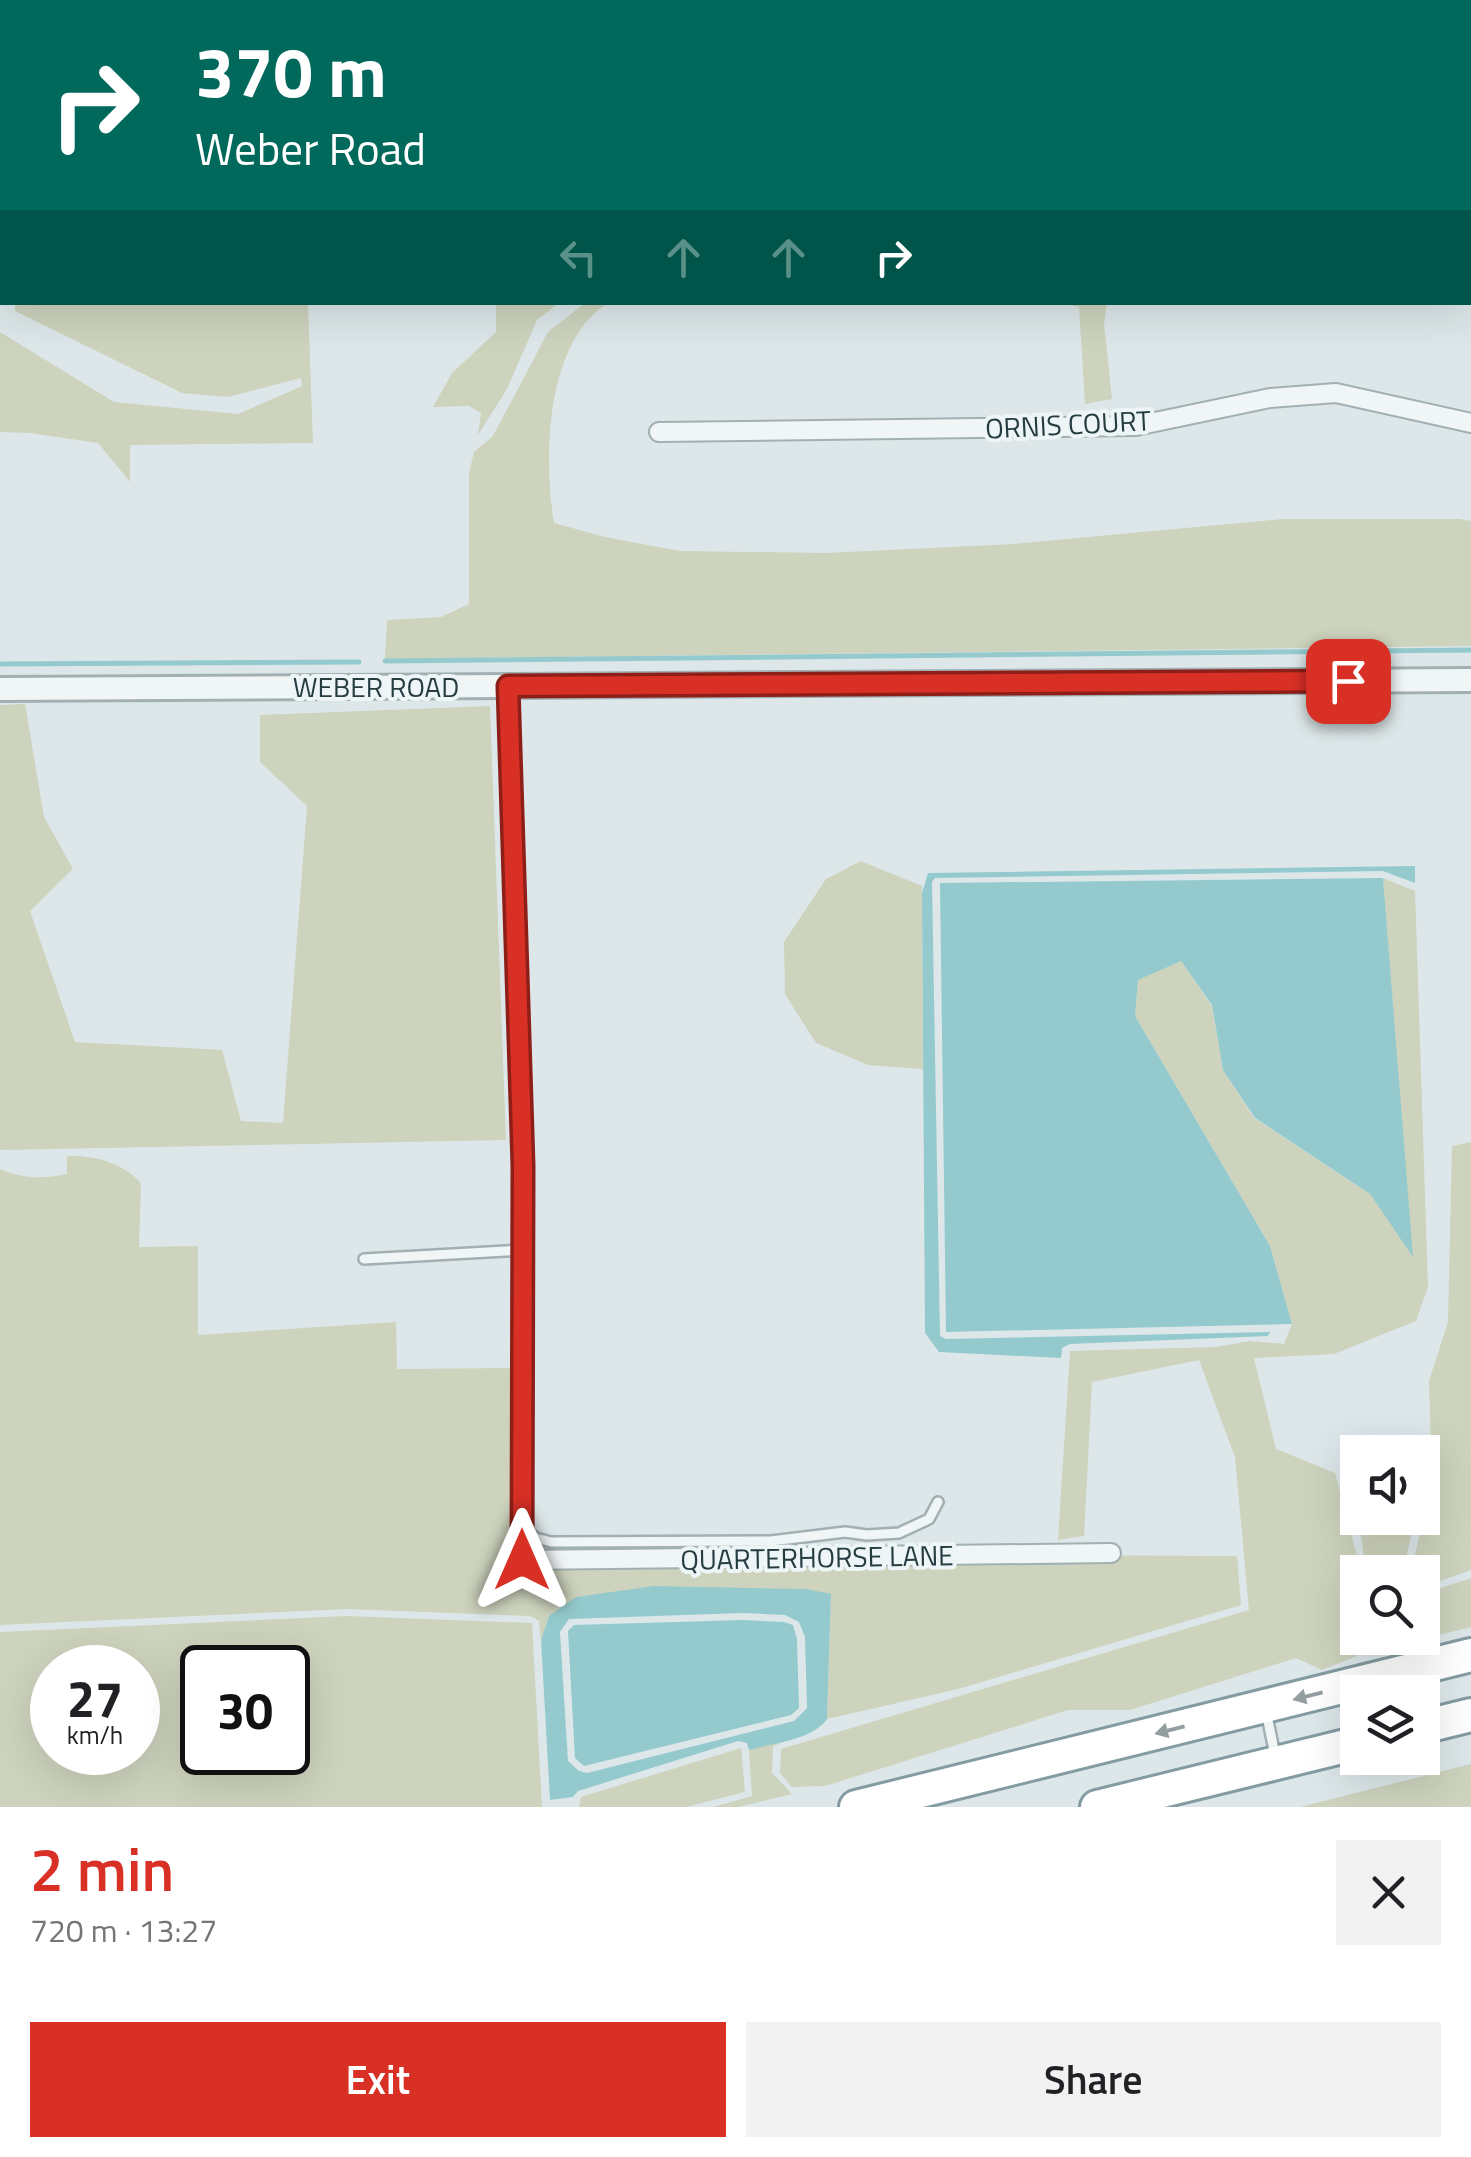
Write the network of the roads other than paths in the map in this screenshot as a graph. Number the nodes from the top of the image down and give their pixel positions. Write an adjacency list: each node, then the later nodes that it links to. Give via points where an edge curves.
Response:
1 (1471, 423): 2 (street, ORNIS COURT, via 1336,393 1270,398 1136,426)
2 (659, 432)
3 (1471, 680): 4 (street, WEBER ROAD)
4 (508, 686): 5 (street, WEBER ROAD); 6 (street)
5 (0, 689)
6 (523, 1250): 7 (lane); 9 (street)
7 (364, 1259)
8 (938, 1502): 9 (lane, via 929,1519 898,1532 771,1541 551,1542)
9 (522, 1527): 10 (street, QUARTERHORSE LANE, via 522,1560)
10 (1110, 1552)
11 (1471, 1656): 12 (highway, one-way to 12)
12 (1265, 1706): 16 (lane); 17 (highway, one-way to 17)
13 (1471, 1715): 14 (highway)
14 (1440, 1723)
15 (1340, 1747): 16 (highway)
16 (1276, 1762): 18 (highway)
17 (856, 1807)
18 (1096, 1807)

